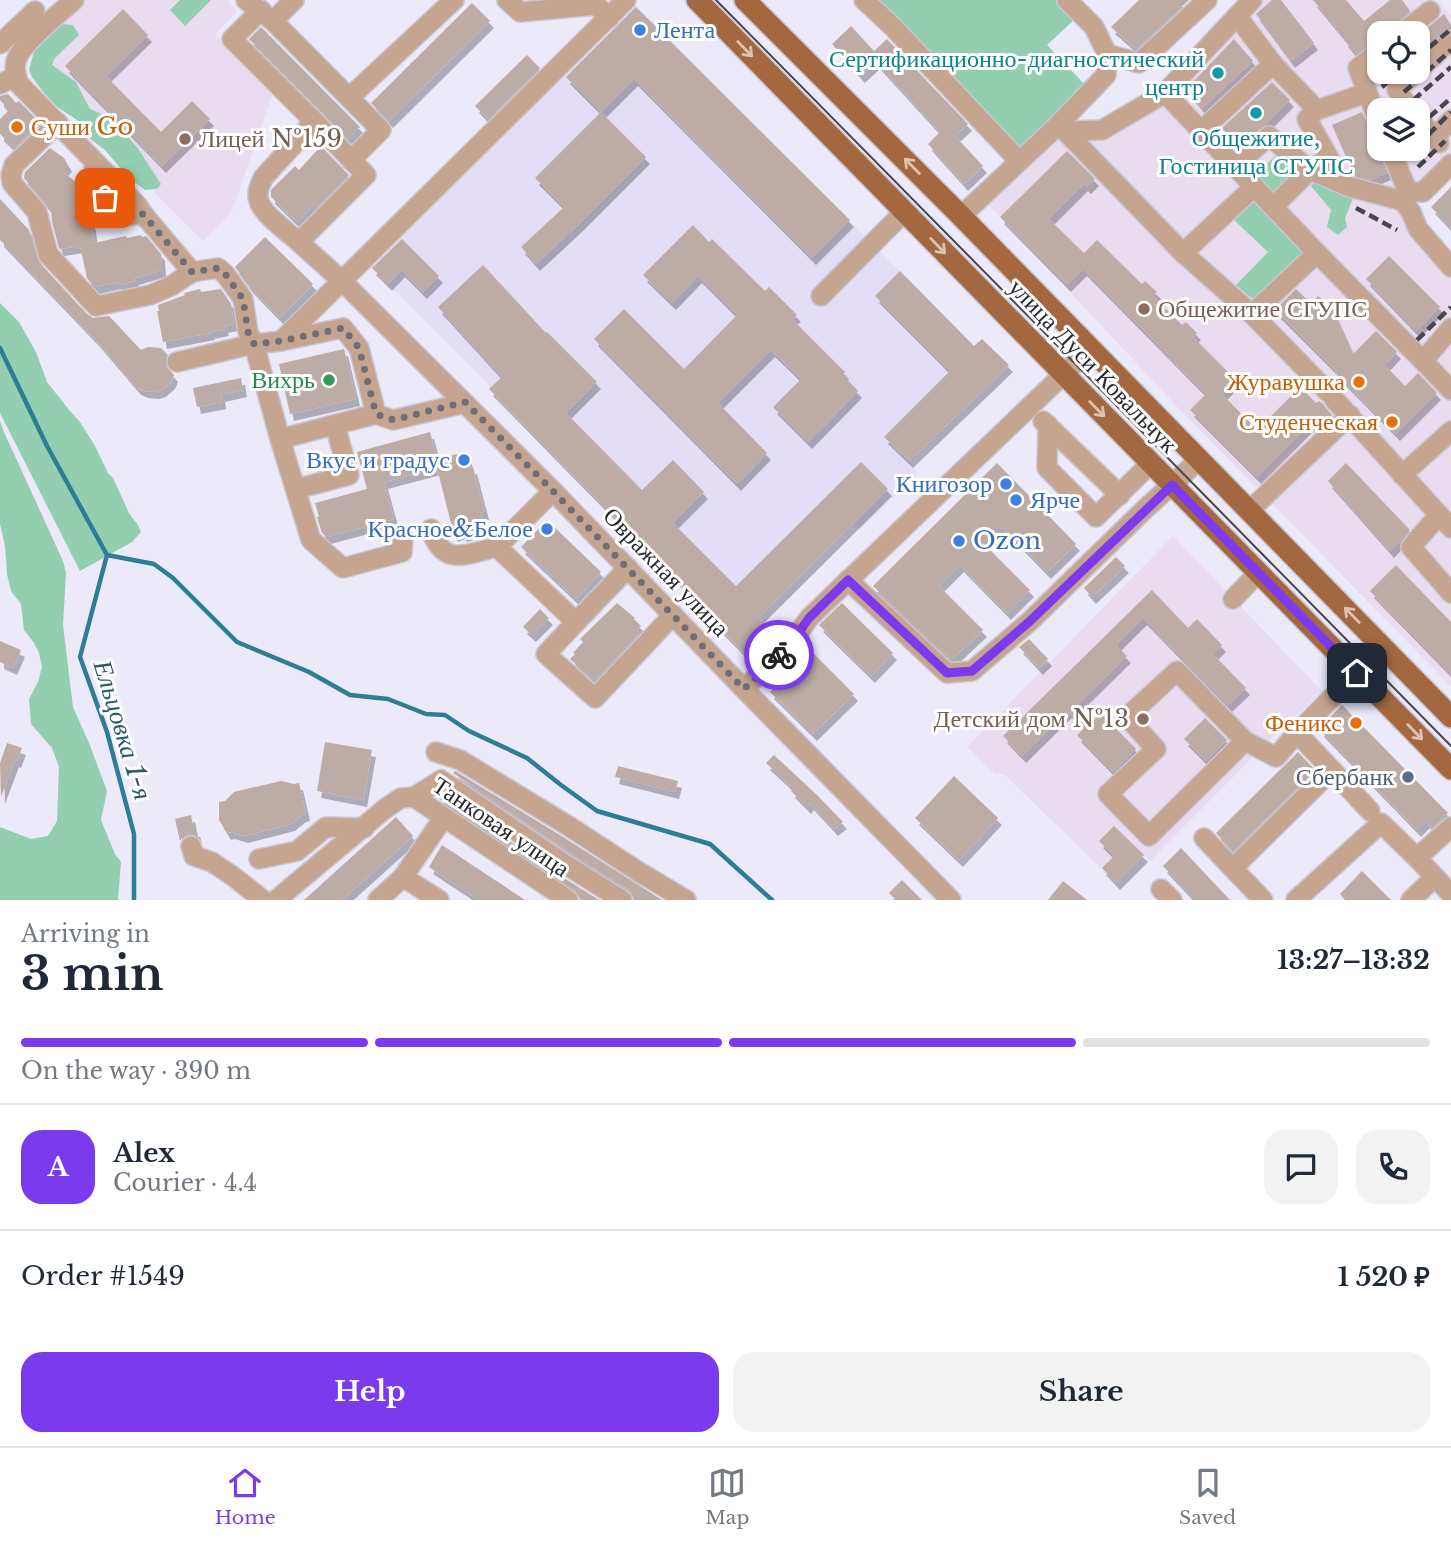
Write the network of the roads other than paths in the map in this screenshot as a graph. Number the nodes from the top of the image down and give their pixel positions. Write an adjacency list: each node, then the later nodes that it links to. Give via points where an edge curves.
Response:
1 (74, 0): 15 (street)
2 (294, 0): 13 (street)
3 (454, 0): 28 (street)
4 (626, 0): 12 (street)
5 (697, 0): 46 (main road, улица Дуси Ковальчук, one-way to 46)
6 (745, 0): 47 (main road, улица Дуси Ковальчук, one-way to 6)
7 (864, 0): 38 (street)
8 (1067, 0): 20 (street, via 1094,27)
9 (1207, 0): 20 (street, via 1139,63)
10 (1252, 0): 16 (street)
11 (520, 4): 12 (street)
12 (598, 8): 53 (street)
13 (260, 11): 28 (street); 32 (street, via 232,39)
14 (1430, 11): 17 (street)
15 (35, 12): 19 (street); 24 (street)
16 (1237, 16): 23 (street); 26 (street)
17 (1417, 21)
18 (1451, 40): 21 (street)
19 (0, 44)
20 (1107, 54): 38 (street, via 1106,75)
21 (1430, 59)
22 (1367, 61): 27 (street, via 1358,68)
23 (1273, 64): 31 (street); 35 (street)
24 (8, 72): 34 (street)
25 (1403, 84): 30 (street, via 1397,90)
26 (1165, 93): 35 (street); 49 (street, via 1102,130 1065,131)
27 (1366, 93): 29 (street); 31 (street)
28 (350, 97): 37 (street, via 381,130)
29 (1368, 98)
30 (1402, 98)
31 (1317, 110): 42 (street, via 1307,119 1329,158)
32 (313, 120): 37 (street); 48 (street, Овражная улица, via 258,187 258,201 266,212)
33 (1451, 120): 36 (street, via 1437,140)
34 (58, 123): 52 (street, via 138,206); 52 (street, via 14,165 11,175 12,183 37,212 48,254 96,306 150,295)
35 (1201, 131): 41 (street)
36 (1430, 132)
37 (351, 160): 48 (street, via 366,175)
38 (1019, 161): 47 (street)
39 (1394, 161): 44 (street)
40 (1451, 164): 44 (street, via 1423,192)
41 (1234, 167): 42 (street, via 1269,135); 43 (street)
42 (1310, 170): 44 (street, via 1347,186); 45 (street)
43 (1254, 187): 45 (street); 49 (street)
44 (1406, 196): 51 (street, via 1418,229)
45 (1273, 206): 50 (street)
46 (904, 212): 54 (street); 62 (main road, улица Дуси Ковальчук, one-way to 62)
47 (961, 216): 59 (main road, улица Дуси Ковальчук)
48 (299, 242): 53 (street, Овражная улица)
49 (1183, 253): 55 (street)
50 (1317, 253): 55 (street); 60 (street)
51 (1451, 267)
52 (192, 272): 58 (street, via 218,268 226,275 243,299)
53 (342, 281): 57 (street); 64 (street, Овражная улица)
54 (821, 296)
55 (1252, 314): 67 (street)
56 (1451, 328): 60 (street)
57 (281, 341): 58 (street); 66 (street, via 343,328 359,348)
58 (254, 344): 61 (street); 71 (street)
59 (1091, 348): 62 (street); 72 (main road, улица Дуси Ковальчук)
60 (1423, 361): 63 (street)
61 (177, 362)
62 (1064, 375): 65 (street); 73 (main road, улица Дуси Ковальчук, one-way to 73)
63 (1451, 390)
64 (465, 402): 66 (street, via 393,420); 77 (street, Овражная улица)
65 (1030, 408): 69 (street); 86 (street)
66 (376, 414): 68 (street)
67 (1350, 415): 74 (street); 79 (street)
68 (335, 425): 71 (street); 76 (street, via 349,475)
69 (1048, 425): 78 (street); 78 (street, via 1047,468 1096,517)
70 (1451, 431): 74 (street)
71 (280, 439): 76 (street)
72 (1200, 459): 75 (street); 79 (main road, улица Дуси Ковальчук)
73 (1150, 463): 75 (main road, улица Дуси Ковальчук); 78 (street)
74 (1402, 475): 80 (street)
75 (1172, 485): 85 (main road, улица Дуси Ковальчук); 86 (street, via 972,671 947,673)
76 (296, 489): 82 (street, via 311,540 343,568 402,552)
77 (553, 491): 83 (street); 84 (street, Овражная улица)
78 (1120, 495)
79 (1250, 510): 93 (main road, улица Дуси Ковальчук, one-way to 79)
80 (1445, 521): 87 (street, via 1411,547)
81 (431, 529): 83 (street, via 444,553 456,556)
82 (403, 537)
83 (497, 547): 90 (street)
84 (628, 568): 89 (street, Овражная улица); 90 (street)
85 (1258, 573): 88 (street); 91 (main road, улица Дуси Ковальчук)
86 (848, 580): 92 (street)
87 (1451, 593)
88 (1233, 599)
89 (673, 615): 90 (street, via 595,698 546,654); 92 (street, Овражная улица)
90 (576, 622)
91 (1357, 673): 94 (street); 97 (main road, улица Дуси Ковальчук, one-way to 97)
92 (744, 689): 119 (street, Овражная улица)
93 (1451, 716)
94 (1297, 733): 95 (street, via 1276,757); 98 (street)
95 (1245, 741): 95 (street, via 1177,671 1127,717 1156,749 1108,794 1149,836)
96 (436, 751): 118 (street, via 460,760 568,824)
97 (1451, 769)
98 (1332, 770): 100 (street); 108 (street)
99 (414, 797): 101 (street, Танковая улица); 103 (street, Танковая улица, via 401,798); 117 (street, via 441,780)
100 (1370, 811)
101 (444, 817): 109 (street); 116 (street, Танковая улица)
102 (1451, 827): 106 (street)
103 (364, 828): 107 (street, via 326,827 297,850); 113 (street, Танковая улица)
104 (1204, 838): 108 (street)
105 (191, 846): 112 (street, via 194,856 212,862)
106 (1417, 858): 110 (street); 121 (street, via 1381,823)
107 (259, 859)
108 (1234, 868): 120 (street)
109 (403, 877): 114 (street); 115 (street)
110 (1435, 877): 111 (street); 122 (street)
111 (1451, 894)
112 (263, 900)
113 (276, 900)
114 (378, 900)
115 (439, 900)
116 (568, 900)
117 (622, 900)
118 (686, 900)
119 (951, 900)
120 (1263, 900)
121 (1296, 900)
122 (1411, 900)

